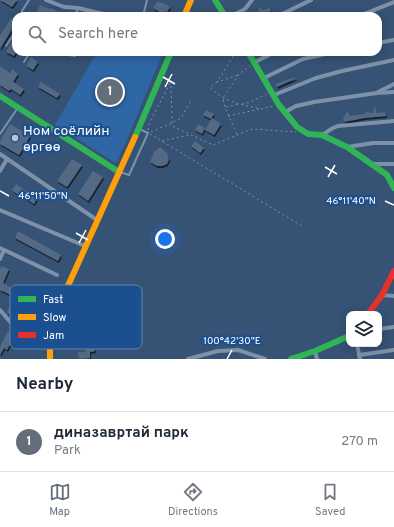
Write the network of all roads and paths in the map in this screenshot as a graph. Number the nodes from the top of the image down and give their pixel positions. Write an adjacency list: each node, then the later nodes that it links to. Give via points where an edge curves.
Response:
1 (30, 0): 10 (lane)
2 (48, 0): 9 (street, via 64,7)
3 (147, 0): 13 (lane)
4 (191, 0): 14 (street)
5 (215, 0): 15 (street)
6 (252, 0): 16 (street)
7 (311, 0): 17 (street)
8 (394, 2): 18 (street)
9 (78, 8): 11 (lane); 12 (street)
10 (22, 12)
11 (76, 12)
12 (95, 12)
13 (144, 12)
14 (186, 12)
15 (222, 12)
16 (238, 12)
17 (286, 12)
18 (369, 12)
19 (12, 37): 22 (lane)
20 (394, 40): 21 (street)
21 (382, 42)
22 (6, 46)
23 (28, 56): 30 (lane)
24 (169, 56): 51 (street)
25 (233, 56): 34 (path)
26 (251, 56): 31 (street)
27 (267, 56): 31 (street)
28 (316, 56): 33 (street, via 303,59)
29 (394, 60): 37 (street, via 322,76)
30 (24, 62)
31 (255, 62): 32 (path); 33 (street)
32 (239, 74): 34 (path); 40 (path)
33 (264, 78): 37 (street)
34 (217, 82): 40 (path, via 210,88)
35 (394, 84): 38 (street)
36 (394, 92): 38 (street)
37 (273, 93): 42 (path); 43 (street)
38 (376, 93): 47 (street, via 296,106)
39 (0, 96): 44 (street)
40 (224, 98): 42 (path); 45 (path)
41 (192, 99): 50 (path, via 181,118)
42 (239, 104): 45 (path); 46 (path)
43 (279, 105): 46 (path); 47 (street)
44 (18, 108): 53 (lane); 66 (street)
45 (225, 108): 48 (path)
46 (261, 109): 48 (path)
47 (285, 112): 54 (street, via 297,127)
48 (228, 116): 56 (path)
49 (394, 121): 57 (street, via 338,126)
50 (172, 123): 52 (path); 52 (path, via 171,81 149,124); 55 (path, via 174,127)
51 (138, 128): 52 (lane); 66 (street)
52 (148, 133): 58 (path); 66 (lane, via 129,175)
53 (0, 134)
54 (308, 134): 56 (path, via 252,129); 57 (street)
55 (191, 135): 56 (path, via 213,145); 58 (path)
56 (238, 135)
57 (322, 135): 60 (street)
58 (161, 141): 70 (path)
59 (394, 143): 60 (street)
60 (347, 147): 63 (street)
61 (0, 154): 62 (street)
62 (7, 159): 65 (street); 69 (street)
63 (373, 164): 64 (street); 67 (street, via 387,175)
64 (394, 164)
65 (0, 171)
66 (119, 172): 69 (street)
67 (394, 188)
68 (0, 210): 71 (street)
69 (97, 220): 71 (street)
70 (302, 226)
71 (85, 246): 76 (street)
72 (2, 249): 73 (street); 75 (street)
73 (0, 259)
74 (394, 271): 77 (street)
75 (57, 275)
76 (68, 285)
77 (382, 295): 78 (street); 80 (street)
78 (394, 296)
79 (0, 310): 81 (street)
80 (370, 311)
81 (10, 321)
82 (394, 327): 83 (street)
83 (382, 329)
84 (346, 337): 86 (street)
85 (394, 350): 87 (street)
86 (315, 351): 90 (street); 91 (street)
87 (361, 356): 92 (street)
88 (188, 359): 89 (street, via 218,351 238,350)
89 (265, 359)
90 (291, 359)
91 (318, 359)
92 (366, 359)

